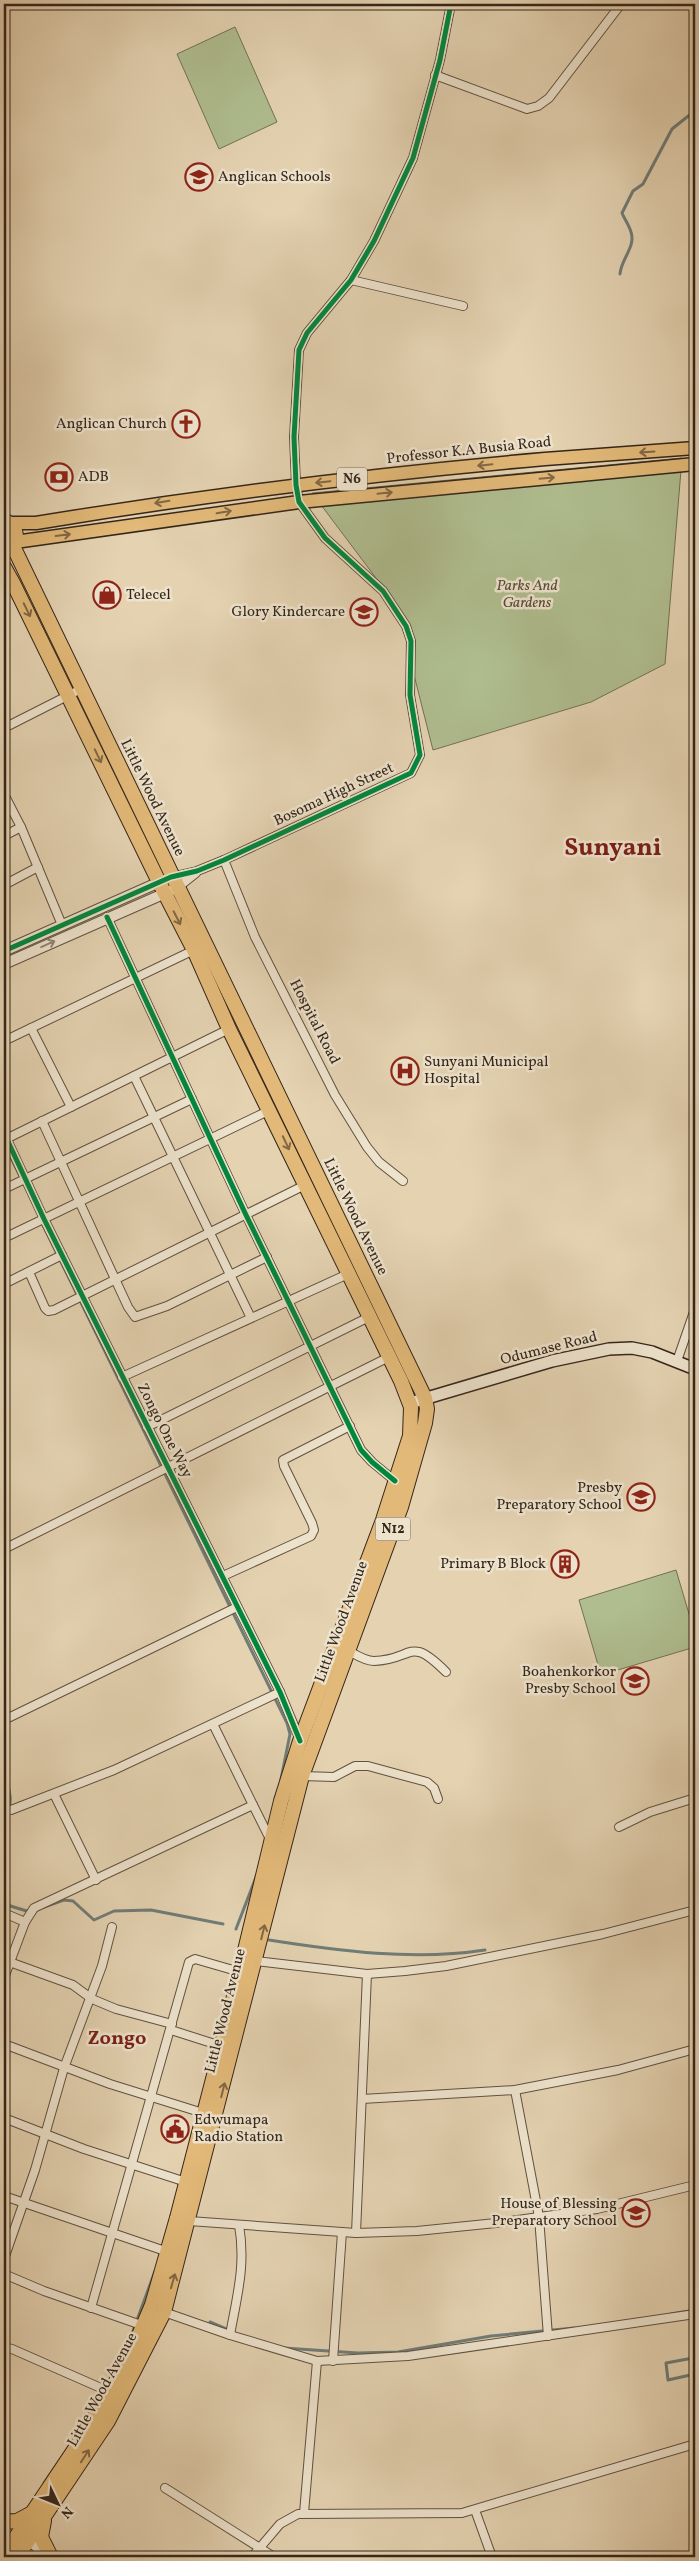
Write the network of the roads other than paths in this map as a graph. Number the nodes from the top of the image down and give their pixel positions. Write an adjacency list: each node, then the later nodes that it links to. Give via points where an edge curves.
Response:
1 (451, 4): 3 (street)
2 (621, 4): 3 (street, via 549,98 538,106 527,109)
3 (435, 75): 4 (street, via 413,158 374,241)
4 (351, 280): 5 (street); 8 (street, via 306,333 299,350 294,437)
5 (463, 306)
6 (695, 448): 8 (main road, Professor K.A Busia Road / N6, one-way to 8, via 536,460)
7 (695, 464): 9 (main road, N6, one-way to 7)
8 (296, 485): 9 (street); 10 (main road, Professor K.A Busia Road / N6, one-way to 10, via 36,523)
9 (299, 502): 11 (main road, N6, one-way to 9); 18 (street, Bosoma High Street, via 325,538 383,591 406,626 410,641 410,695 420,755 411,773)
10 (7, 522): 11 (highway, N6, via 15,530)
11 (11, 546): 13 (highway, Little Wood Avenue / N12)
12 (4, 567): 13 (highway, Little Wood Avenue / N12, one-way to 13)
13 (74, 691): 14 (street); 22 (highway, Little Wood Avenue / N12)
14 (4, 728)
15 (4, 794): 16 (street)
16 (21, 827): 17 (street); 19 (street)
17 (4, 836)
18 (224, 860): 20 (street, Bosoma High Street); 48 (street, Hospital Road, via 256,937 335,1095 367,1147 379,1162)
19 (38, 867): 21 (street); 24 (street)
20 (197, 871): 22 (street, Bosoma High Street); 22 (street, Bosoma High Street)
21 (4, 885)
22 (168, 885): 23 (street, Bosoma High Street); 24 (street, Bosoma High Street); 25 (highway, Little Wood Avenue / N12, one-way to 25); 32 (highway, Little Wood Avenue / N12)
23 (107, 917): 27 (street, Bosoma High Street, one-way to 23); 28 (street)
24 (62, 925): 26 (street, Bosoma High Street)
25 (194, 950): 28 (street); 30 (highway, Little Wood Avenue / N12)
26 (4, 951)
27 (4, 964)
28 (135, 978): 29 (street); 34 (street)
29 (31, 1028): 31 (street); 39 (street)
30 (229, 1029): 33 (highway, Little Wood Avenue / N12); 34 (street)
31 (4, 1041)
32 (252, 1041): 33 (highway); 35 (highway, Little Wood Avenue / N12)
33 (239, 1048): 36 (highway, Little Wood Avenue / N12)
34 (172, 1057): 37 (street); 38 (street)
35 (266, 1069): 36 (highway); 74 (highway, Little Wood Avenue / N12)
36 (252, 1075): 40 (highway, Little Wood Avenue / N12)
37 (134, 1076): 39 (street); 41 (street)
38 (192, 1099): 41 (street); 44 (street)
39 (71, 1107): 42 (street)
40 (270, 1110): 44 (street); 49 (highway, Little Wood Avenue / N12, one-way to 49)
41 (153, 1117): 45 (street); 46 (street)
42 (42, 1122): 43 (street); 46 (street)
43 (5, 1137): 47 (street, Zongo One Way)
44 (210, 1138): 45 (street); 52 (street)
45 (172, 1156): 51 (street); 54 (street)
46 (60, 1160): 47 (street); 51 (street)
47 (25, 1178): 50 (street); 53 (street, Zongo One Way)
48 (403, 1181)
49 (305, 1185): 52 (street); 59 (highway, Little Wood Avenue / N12)
50 (4, 1189)
51 (79, 1203): 53 (street); 61 (street)
52 (246, 1215): 54 (street); 57 (street)
53 (44, 1219): 55 (street); 56 (street, Zongo One Way)
54 (211, 1232): 60 (street); 61 (street)
55 (4, 1238)
56 (62, 1255): 58 (street); 63 (street, Zongo One Way)
57 (267, 1258): 60 (street); 64 (street)
58 (29, 1272): 62 (street); 63 (street, via 48,1311)
59 (348, 1274): 64 (street); 66 (highway, Little Wood Avenue / N12)
60 (230, 1275): 61 (street, via 167,1306 135,1317); 67 (street)
61 (116, 1278): 63 (street)
62 (4, 1284)
63 (82, 1295): 72 (street, Zongo One Way)
64 (288, 1300): 67 (street); 68 (street)
65 (695, 1309): 70 (street)
66 (369, 1316): 68 (street); 69 (highway, Little Wood Avenue / N12)
67 (250, 1318): 72 (street)
68 (311, 1345): 73 (street); 77 (street)
69 (389, 1357): 73 (street); 75 (highway, Little Wood Avenue / N12)
70 (677, 1361): 71 (main road, Odumase Road); 74 (main road, Odumase Road, via 632,1348 608,1350 552,1361)
71 (695, 1369)
72 (122, 1377): 77 (street, Zongo One Way)
73 (331, 1384): 76 (street); 78 (street)
74 (425, 1398): 75 (main road, Odumase Road); 83 (highway, Little Wood Avenue / N12, via 425,1423 401,1507)
75 (410, 1403): 79 (highway, Little Wood Avenue / N12, via 410,1436)
76 (350, 1426): 79 (street, via 361,1450); 81 (street, via 283,1460 312,1523 314,1530 311,1536)
77 (147, 1427): 78 (street, Zongo One Way)
78 (167, 1466): 80 (street); 81 (street, Zongo One Way)
79 (395, 1481): 88 (highway, Little Wood Avenue / N12, via 352,1607)
80 (4, 1549)
81 (223, 1576): 82 (street, Zongo One Way)
82 (237, 1607): 85 (street, Zongo One Way); 86 (street)
83 (349, 1651): 84 (street, via 375,1661 421,1651); 89 (highway, Little Wood Avenue / N12)
84 (446, 1672)
85 (280, 1692): 87 (street); 88 (street, Zongo One Way)
86 (4, 1720)
87 (213, 1724): 90 (street); 93 (street)
88 (300, 1741): 96 (highway, Little Wood Avenue / N12, via 281,1801)
89 (302, 1776): 92 (street, via 334,1777 355,1766 368,1766 427,1782 434,1788); 103 (highway, Little Wood Avenue / N12, one-way to 89)
90 (54, 1794): 94 (street); 97 (street)
91 (695, 1798): 95 (street, via 650,1812)
92 (438, 1799)
93 (253, 1805): 96 (street); 97 (street)
94 (11, 1810)
95 (619, 1827)
96 (272, 1844): 104 (highway, Little Wood Avenue / N12)
97 (96, 1880): 100 (street)
98 (695, 1910): 105 (street, via 602,1934 446,1966)
99 (4, 1913): 100 (street)
100 (28, 1916): 102 (street)
101 (112, 1927): 107 (street)
102 (7, 1961): 106 (street); 107 (street, via 73,1985)
103 (256, 1961): 105 (street); 125 (highway, Little Wood Avenue / N12, one-way to 103)
104 (240, 1972): 108 (street, via 192,1959); 110 (highway, Little Wood Avenue / N12)
105 (367, 1974): 115 (street)
106 (4, 1978)
107 (92, 1999): 108 (street); 112 (street)
108 (172, 2027): 110 (street); 114 (street)
109 (4, 2044): 112 (street)
110 (221, 2046): 116 (highway, Little Wood Avenue / N12)
111 (695, 2049): 113 (street, via 618,2070)
112 (64, 2068): 114 (street); 118 (street)
113 (515, 2090): 115 (street); 124 (street)
114 (152, 2097): 116 (street); 119 (street)
115 (362, 2099): 128 (street)
116 (203, 2113): 120 (highway, Little Wood Avenue / N12)
117 (4, 2118): 118 (street)
118 (46, 2134): 119 (street); 123 (street)
119 (130, 2165): 120 (street); 129 (street)
120 (186, 2182): 130 (highway, Little Wood Avenue / N12)
121 (695, 2185): 124 (street, via 597,2208)
122 (4, 2196): 123 (street)
123 (23, 2204): 129 (street); 131 (street)
124 (539, 2217): 128 (street); 138 (street)
125 (189, 2221): 126 (street); 134 (highway, Little Wood Avenue / N12, one-way to 125)
126 (239, 2225): 127 (street); 137 (street, via 243,2267)
127 (342, 2232): 128 (street); 141 (street)
128 (356, 2233)
129 (112, 2234): 130 (street); 133 (street)
130 (168, 2252): 136 (highway, Little Wood Avenue / N12)
131 (4, 2259)
132 (4, 2274): 133 (street)
133 (91, 2308): 136 (street)
134 (164, 2312): 137 (street); 147 (highway, Little Wood Avenue / N12, one-way to 134, via 108,2421)
135 (695, 2314): 138 (street)
136 (144, 2326): 142 (highway, Little Wood Avenue / N12)
137 (230, 2336): 140 (street)
138 (548, 2336): 141 (street, via 408,2356)
139 (4, 2347): 142 (street)
140 (317, 2361): 141 (street); 146 (street)
141 (333, 2361)
142 (110, 2392): 147 (highway, Little Wood Avenue / N12)
143 (695, 2444): 145 (street)
144 (165, 2488): 150 (street)
145 (475, 2510): 146 (street, via 449,2513); 155 (street)
146 (304, 2512): 150 (street, via 280,2524)
147 (39, 2514): 148 (highway); 149 (highway, Little Wood Avenue / N12); 152 (highway, via 41,2537)
148 (4, 2522): 149 (street)
149 (24, 2537): 151 (highway, N12); 152 (street)
150 (261, 2547): 153 (street); 154 (street)
151 (13, 2552)
152 (51, 2557)
153 (252, 2557)
154 (274, 2557)
155 (492, 2557)

